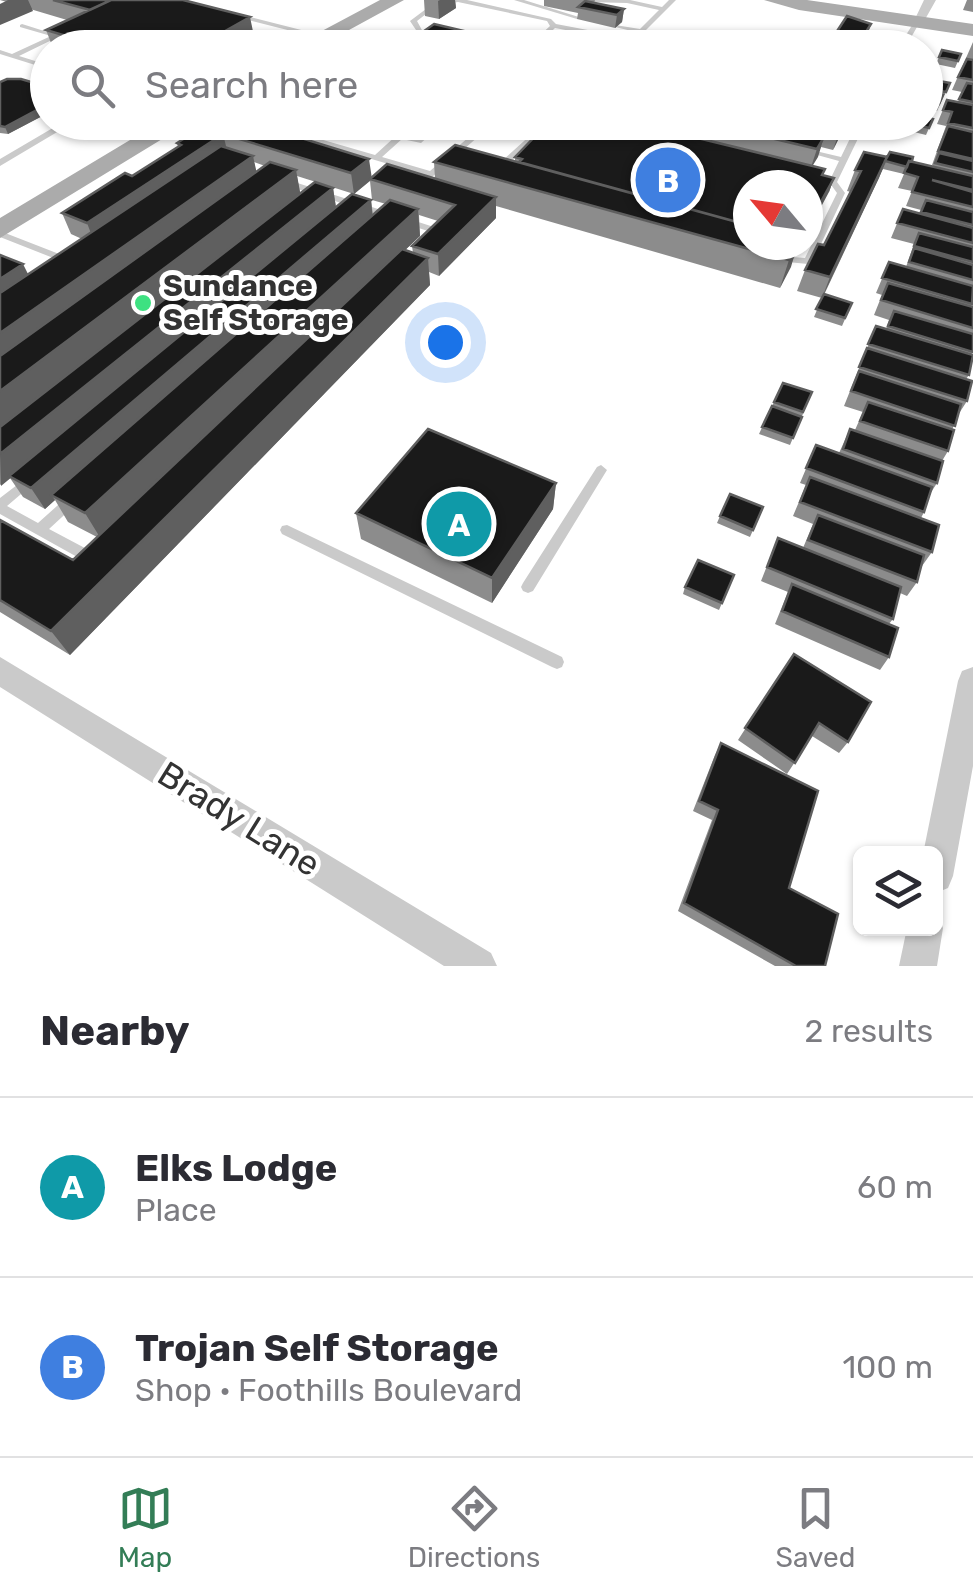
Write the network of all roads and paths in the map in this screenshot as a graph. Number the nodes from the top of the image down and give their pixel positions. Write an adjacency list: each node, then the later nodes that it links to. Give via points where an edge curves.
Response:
1 (363, 0): 18 (main road)
2 (394, 0): 18 (main road)
3 (517, 0): 12 (lane)
4 (586, 0): 9 (lane)
5 (674, 0): 10 (lane)
6 (774, 0): 13 (main road, via 874,19)
7 (852, 0): 13 (main road)
8 (930, 0): 13 (street)
9 (624, 1): 10 (lane)
10 (664, 9): 23 (lane)
11 (233, 14): 18 (lane)
12 (579, 18)
13 (918, 20): 24 (lane); 25 (main road)
14 (22, 26): 17 (lane)
15 (554, 26): 19 (lane, via 458,0 413,21); 20 (lane); 21 (lane)
16 (618, 26): 22 (lane)
17 (36, 30)
18 (329, 30)
19 (419, 30)
20 (549, 30)
21 (573, 30)
22 (636, 30)
23 (642, 30)
24 (912, 30)
25 (973, 30)
26 (30, 48): 28 (lane)
27 (0, 52): 28 (lane)
28 (13, 56): 29 (lane)
29 (30, 61)
30 (39, 140): 41 (lane)
31 (150, 140): 57 (main road)
32 (314, 140): 38 (lane)
33 (397, 140): 38 (lane)
34 (471, 140): 40 (lane)
35 (528, 140): 47 (lane, via 488,173)
36 (853, 140): 39 (lane)
37 (792, 148): 39 (lane)
38 (376, 158): 43 (lane)
39 (844, 160): 48 (lane)
40 (447, 161): 42 (lane); 43 (lane, via 432,174)
41 (0, 163)
42 (460, 165)
43 (403, 166): 44 (lane)
44 (393, 174)
45 (823, 179): 48 (lane)
46 (276, 180): 49 (lane)
47 (512, 180)
48 (834, 182): 56 (lane, via 841,194)
49 (318, 193): 51 (lane); 52 (lane)
50 (368, 196): 52 (lane)
51 (303, 205)
52 (356, 205): 53 (lane); 54 (lane)
53 (390, 216): 55 (lane); 58 (lane, via 437,231)
54 (341, 218)
55 (376, 229)
56 (823, 230)
57 (0, 232): 59 (lane, via 79,265)
58 (422, 245)
59 (63, 276)
60 (44, 468): 63 (lane)
61 (600, 470): 67 (lane)
62 (83, 490): 64 (lane)
63 (0, 507): 64 (lane)
64 (39, 530): 66 (lane, via 95,561)
65 (286, 530): 68 (lane)
66 (110, 547)
67 (528, 588)
68 (557, 662)
69 (0, 672): 73 (street, Brady Lane)
70 (973, 680): 71 (street)
71 (942, 846)
72 (924, 936): 74 (street)
73 (478, 966)
74 (918, 966)

